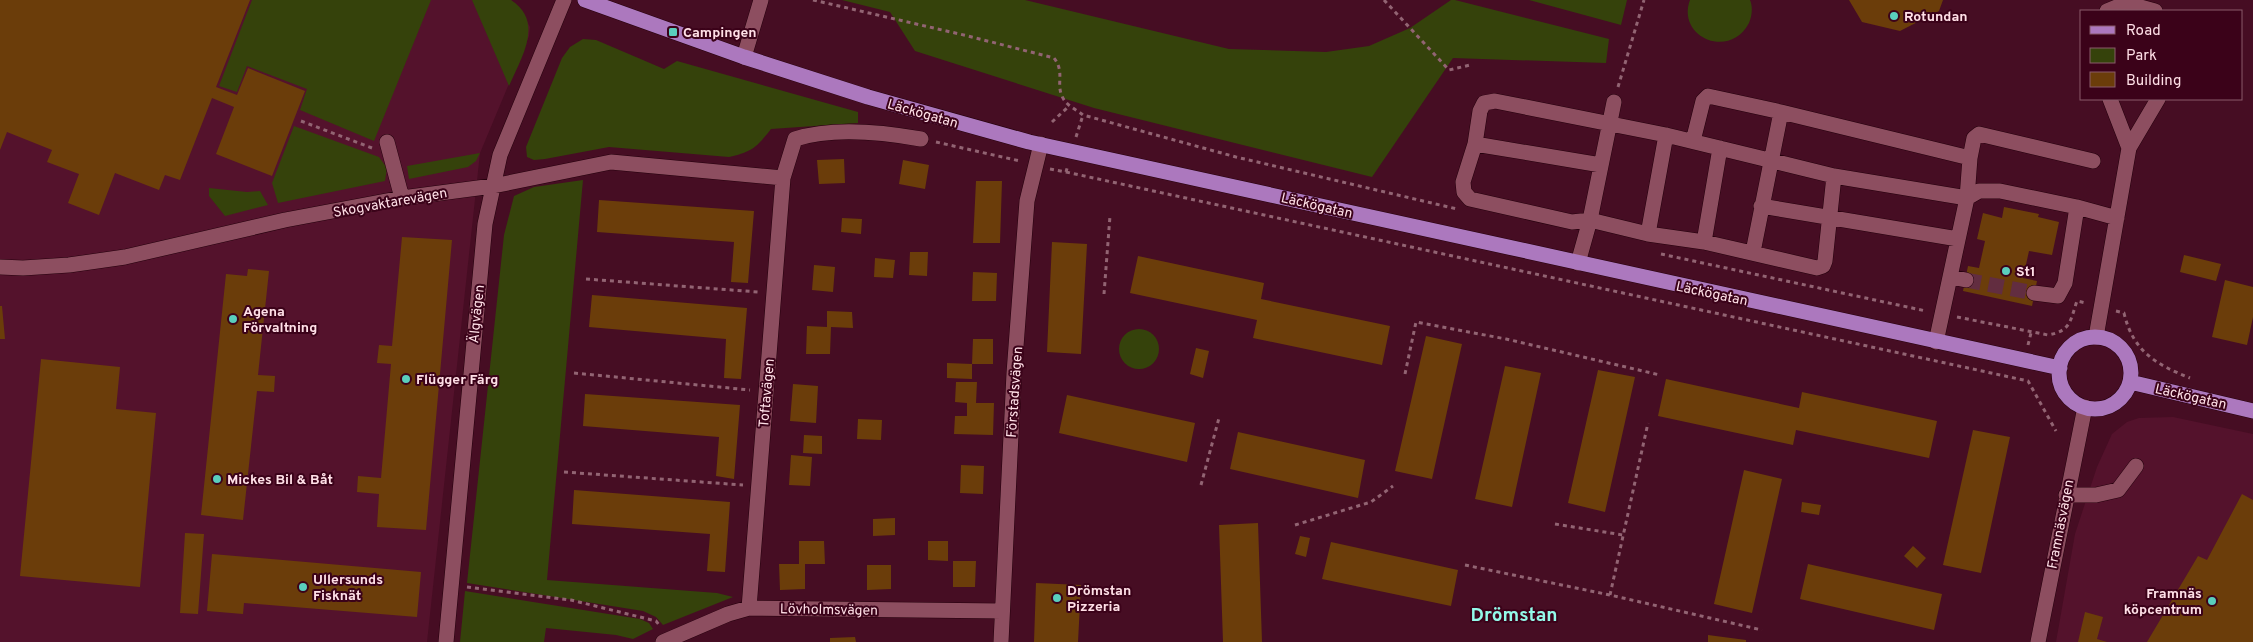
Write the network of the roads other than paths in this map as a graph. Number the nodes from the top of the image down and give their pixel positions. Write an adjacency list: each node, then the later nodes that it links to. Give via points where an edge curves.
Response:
1 (564, 0): 26 (street, Älgvägen, via 500,155)
2 (586, 0): 6 (main road, Läckögatan)
3 (761, 0): 6 (street)
4 (2109, 10): 5 (street, via 2126,3)
5 (2151, 10)
6 (744, 57): 15 (main road, Läckögatan, via 868,97)
7 (2110, 100): 18 (street)
8 (2157, 100): 18 (street)
9 (1614, 102): 11 (street)
10 (1780, 112): 14 (street, via 1708,96 1703,101); 20 (street); 21 (street)
11 (1611, 124): 12 (street); 16 (street, via 1495,101 1484,103 1480,110); 23 (street)
12 (1666, 135): 14 (street); 34 (street)
13 (921, 138): 25 (street, Läckögatan, via 888,133 811,134 795,139)
14 (1693, 141): 17 (street)
15 (1041, 144): 38 (main road, Läckögatan); 50 (street, Förstadsvägen, via 1027,201)
16 (1474, 144): 23 (street); 33 (street, via 1463,182 1464,192 1470,199 1572,222)
17 (1720, 148): 21 (street); 36 (street)
18 (2130, 148): 32 (street)
19 (389, 149): 27 (street)
20 (1970, 158): 22 (street, via 1974,138 1979,134); 28 (street)
21 (1770, 160): 24 (street); 29 (street)
22 (2093, 161)
23 (1602, 165): 33 (street)
24 (1834, 176): 28 (street); 31 (street)
25 (783, 178): 26 (street, Skogvaktarevägen, via 611,162); 49 (street, Toftavägen)
26 (493, 186): 27 (street, Skogvaktarevägen); 52 (street, Älgvägen, via 485,224)
27 (402, 198): 39 (street, Skogvaktarevägen, via 285,220 125,257 69,265)
28 (1967, 198): 30 (street, via 1979,191 2000,191); 35 (street)
29 (1761, 206): 31 (street); 37 (street)
30 (2077, 207): 32 (street); 40 (street, via 2065,282 2058,296)
31 (1829, 218): 35 (street); 37 (street, via 1822,266 1817,268)
32 (2117, 218): 41 (street)
33 (1590, 220): 34 (street); 38 (street)
34 (1648, 234): 36 (street)
35 (1958, 239): 42 (street, via 1958,279)
36 (1704, 242): 37 (street)
37 (1753, 252)
38 (1578, 263): 42 (main road, Läckögatan)
39 (0, 267)
40 (2034, 293)
41 (2096, 337): 43 (main road, via 2072,346); 44 (main road, via 2105,338 2121,348 2130,364)
42 (1936, 342): 43 (main road, Läckögatan)
43 (2060, 368): 45 (main road, via 2065,392)
44 (2130, 382): 45 (main road, via 2126,391 2112,404); 46 (main road, Läckögatan)
45 (2085, 407): 48 (street, Framnäsvägen)
46 (2253, 411)
47 (2136, 466): 48 (street, via 2118,490 2096,495)
48 (2066, 495): 54 (street, Framnäsvägen)
49 (749, 608): 50 (street, Lövholmsvägen); 51 (street, Lövholmsvägen)
50 (1002, 611): 53 (street, Förstadsvägen)
51 (666, 640)
52 (446, 642)
53 (1001, 642)
54 (2038, 642)

